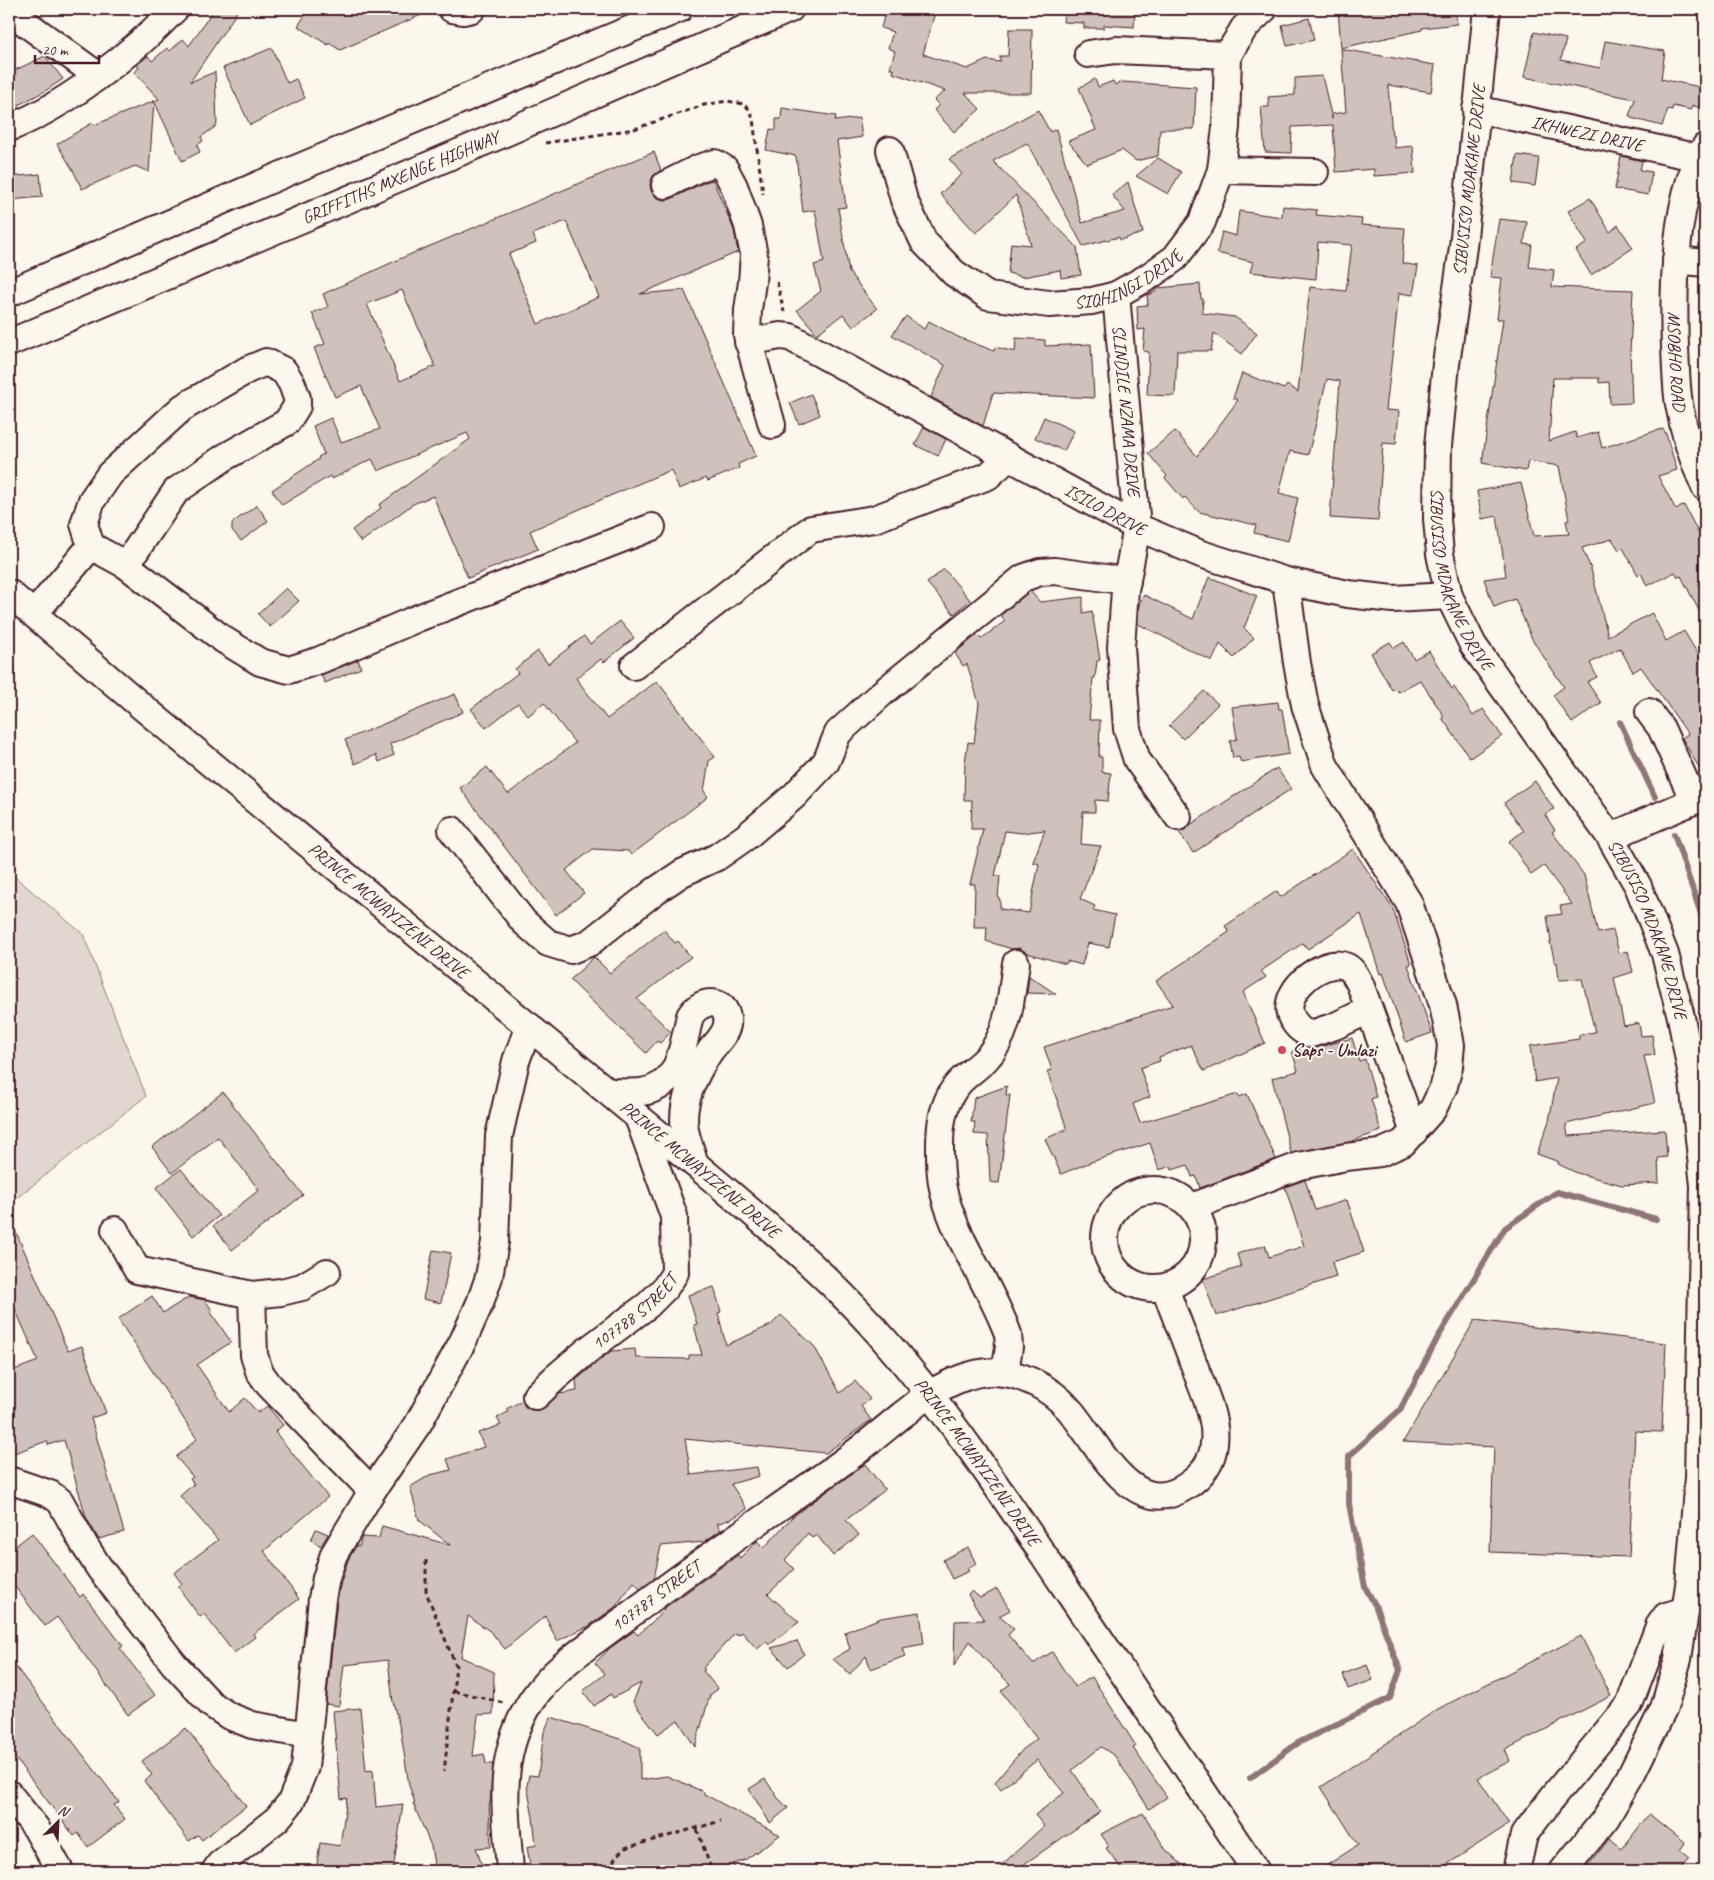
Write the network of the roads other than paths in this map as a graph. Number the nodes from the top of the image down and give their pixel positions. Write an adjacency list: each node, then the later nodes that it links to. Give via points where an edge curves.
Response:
1 (175, 9): 11 (street)
2 (452, 9): 3 (street)
3 (472, 9)
4 (679, 9): 21 (street, via 291,171)
5 (790, 9): 24 (street, GRIFFITHS MXENGE HIGHWAY)
6 (1264, 9): 10 (street, SIQHINGI DRIVE, via 1244,28)
7 (1487, 9): 12 (street, SIBUSISO MDAKANE DRIVE)
8 (9, 12): 11 (street)
9 (1088, 54): 10 (street, via 1116,50)
10 (1228, 55): 16 (street, SIQHINGI DRIVE)
11 (97, 76): 13 (street, via 66,99)
12 (1476, 109): 15 (street, IKHWEZI DRIVE); 35 (street, SIBUSISO MDAKANE DRIVE, via 1463,247 1438,446 1437,519 1440,554)
13 (9, 128)
14 (890, 150): 22 (street, SIQHINGI DRIVE, via 904,200 924,242 954,273 988,296 1049,304 1092,301)
15 (1702, 153): 19 (street, MSOBHO ROAD, via 1690,178)
16 (1221, 170): 17 (street); 22 (street, SIQHINGI DRIVE, via 1202,222 1175,258)
17 (1315, 172)
18 (666, 185): 23 (street, via 715,163 725,169 734,186 754,255)
19 (1676, 260): 20 (street); 27 (street, MSOBHO ROAD, via 1679,403 1686,440)
20 (1705, 263)
21 (9, 294)
22 (1116, 295): 29 (street, SLINDILE NZAMA DRIVE)
23 (748, 342): 25 (street); 26 (street, ISILO DRIVE, via 790,337)
24 (9, 343)
25 (772, 424)
26 (1009, 457): 29 (street, ISILO DRIVE); 37 (street, via 988,476 874,519 811,529)
27 (1705, 487)
28 (652, 527): 31 (street, via 289,670 260,662 224,640)
29 (1136, 527): 32 (street, SLINDILE NZAMA DRIVE); 33 (street, ISILO DRIVE, via 1201,554)
30 (91, 546): 31 (street); 31 (street, via 84,524 92,500 110,474 161,426 182,408 247,370 266,362 284,371 297,398 297,406 287,422 176,491); 36 (street)
31 (126, 565)
32 (1127, 581): 40 (street, SLINDILE NZAMA DRIVE, via 1121,648 1127,730 1137,760); 41 (street, via 1055,571 1022,578 838,733 826,762 794,796 746,836 655,891 589,943 571,950 548,943 524,922)
33 (1286, 581): 35 (street, ISILO DRIVE, via 1348,594 1393,599); 48 (street, via 1305,705 1325,766 1409,903 1443,1005 1450,1045 1449,1066 1433,1109)
34 (9, 592): 36 (street, PRINCE MCWAYIZENI DRIVE)
35 (1450, 596): 42 (street, SIBUSISO MDAKANE DRIVE, via 1474,645)
36 (34, 614): 45 (street, PRINCE MCWAYIZENI DRIVE)
37 (634, 666)
38 (1650, 712): 39 (street)
39 (1700, 798): 42 (street)
40 (1178, 817)
41 (452, 830)
42 (1610, 837): 50 (street, SIBUSISO MDAKANE DRIVE, via 1638,886 1665,954 1693,1082)
43 (1016, 963): 56 (street, via 1006,1024 987,1058 959,1082 950,1096 940,1134 940,1174 953,1221 1008,1334)
44 (1369, 1010): 48 (street)
45 (529, 1026): 46 (street, PRINCE MCWAYIZENI DRIVE); 60 (street, via 516,1061 499,1136 495,1242 480,1304 418,1424)
46 (610, 1092): 47 (street, PRINCE MCWAYIZENI DRIVE); 49 (street, via 642,1092 659,1086 672,1074 682,1054 692,1012 707,1003 720,1006 727,1018 726,1028 698,1070 684,1112 685,1130)
47 (638, 1116): 49 (street, PRINCE MCWAYIZENI DRIVE); 58 (street, 107788 STREET, via 674,1216 675,1273 655,1298 589,1349)
48 (1414, 1132): 51 (street, via 1403,1143 1380,1153 1299,1166)
49 (696, 1164): 57 (street, PRINCE MCWAYIZENI DRIVE, via 840,1292)
50 (1704, 1186): 61 (street, SIBUSISO MDAKANE DRIVE, via 1698,1477)
51 (1192, 1208): 54 (street, via 1201,1222 1204,1238 1201,1255 1193,1270 1181,1281); 54 (street, via 1180,1196 1164,1190 1147,1190 1132,1194 1109,1216 1104,1248 1120,1276 1149,1288)
52 (115, 1230): 55 (street, via 137,1270)
53 (327, 1272): 55 (street, via 302,1287)
54 (1165, 1288): 56 (street, 107787 STREET, via 1203,1389 1215,1431 1211,1459 1204,1471 1184,1489 1158,1495 1130,1486 1058,1398 1030,1380)
55 (252, 1295): 60 (street, via 254,1355 259,1370 269,1385)
56 (1005, 1372): 57 (street, 107787 STREET, via 976,1373)
57 (930, 1394): 66 (street, 107787 STREET, via 844,1461 554,1673 527,1709 509,1754 505,1780); 67 (street, PRINCE MCWAYIZENI DRIVE, via 982,1463)
58 (536, 1396)
59 (9, 1480): 62 (street, via 50,1494 60,1501 100,1569 174,1664 211,1704 252,1725)
60 (372, 1491): 62 (street, via 334,1554 326,1578)
61 (1686, 1610): 68 (street, via 1666,1616 1659,1626 1629,1705 1524,1835); 69 (street, SIBUSISO MDAKANE DRIVE, via 1678,1659 1664,1708 1606,1818)
62 (308, 1735): 65 (street, via 305,1767 291,1802 277,1819)
63 (9, 1794): 64 (street, via 36,1828)
64 (60, 1871)
65 (215, 1871)
66 (510, 1871)
67 (1256, 1871)
68 (1516, 1871)
69 (1563, 1871)

